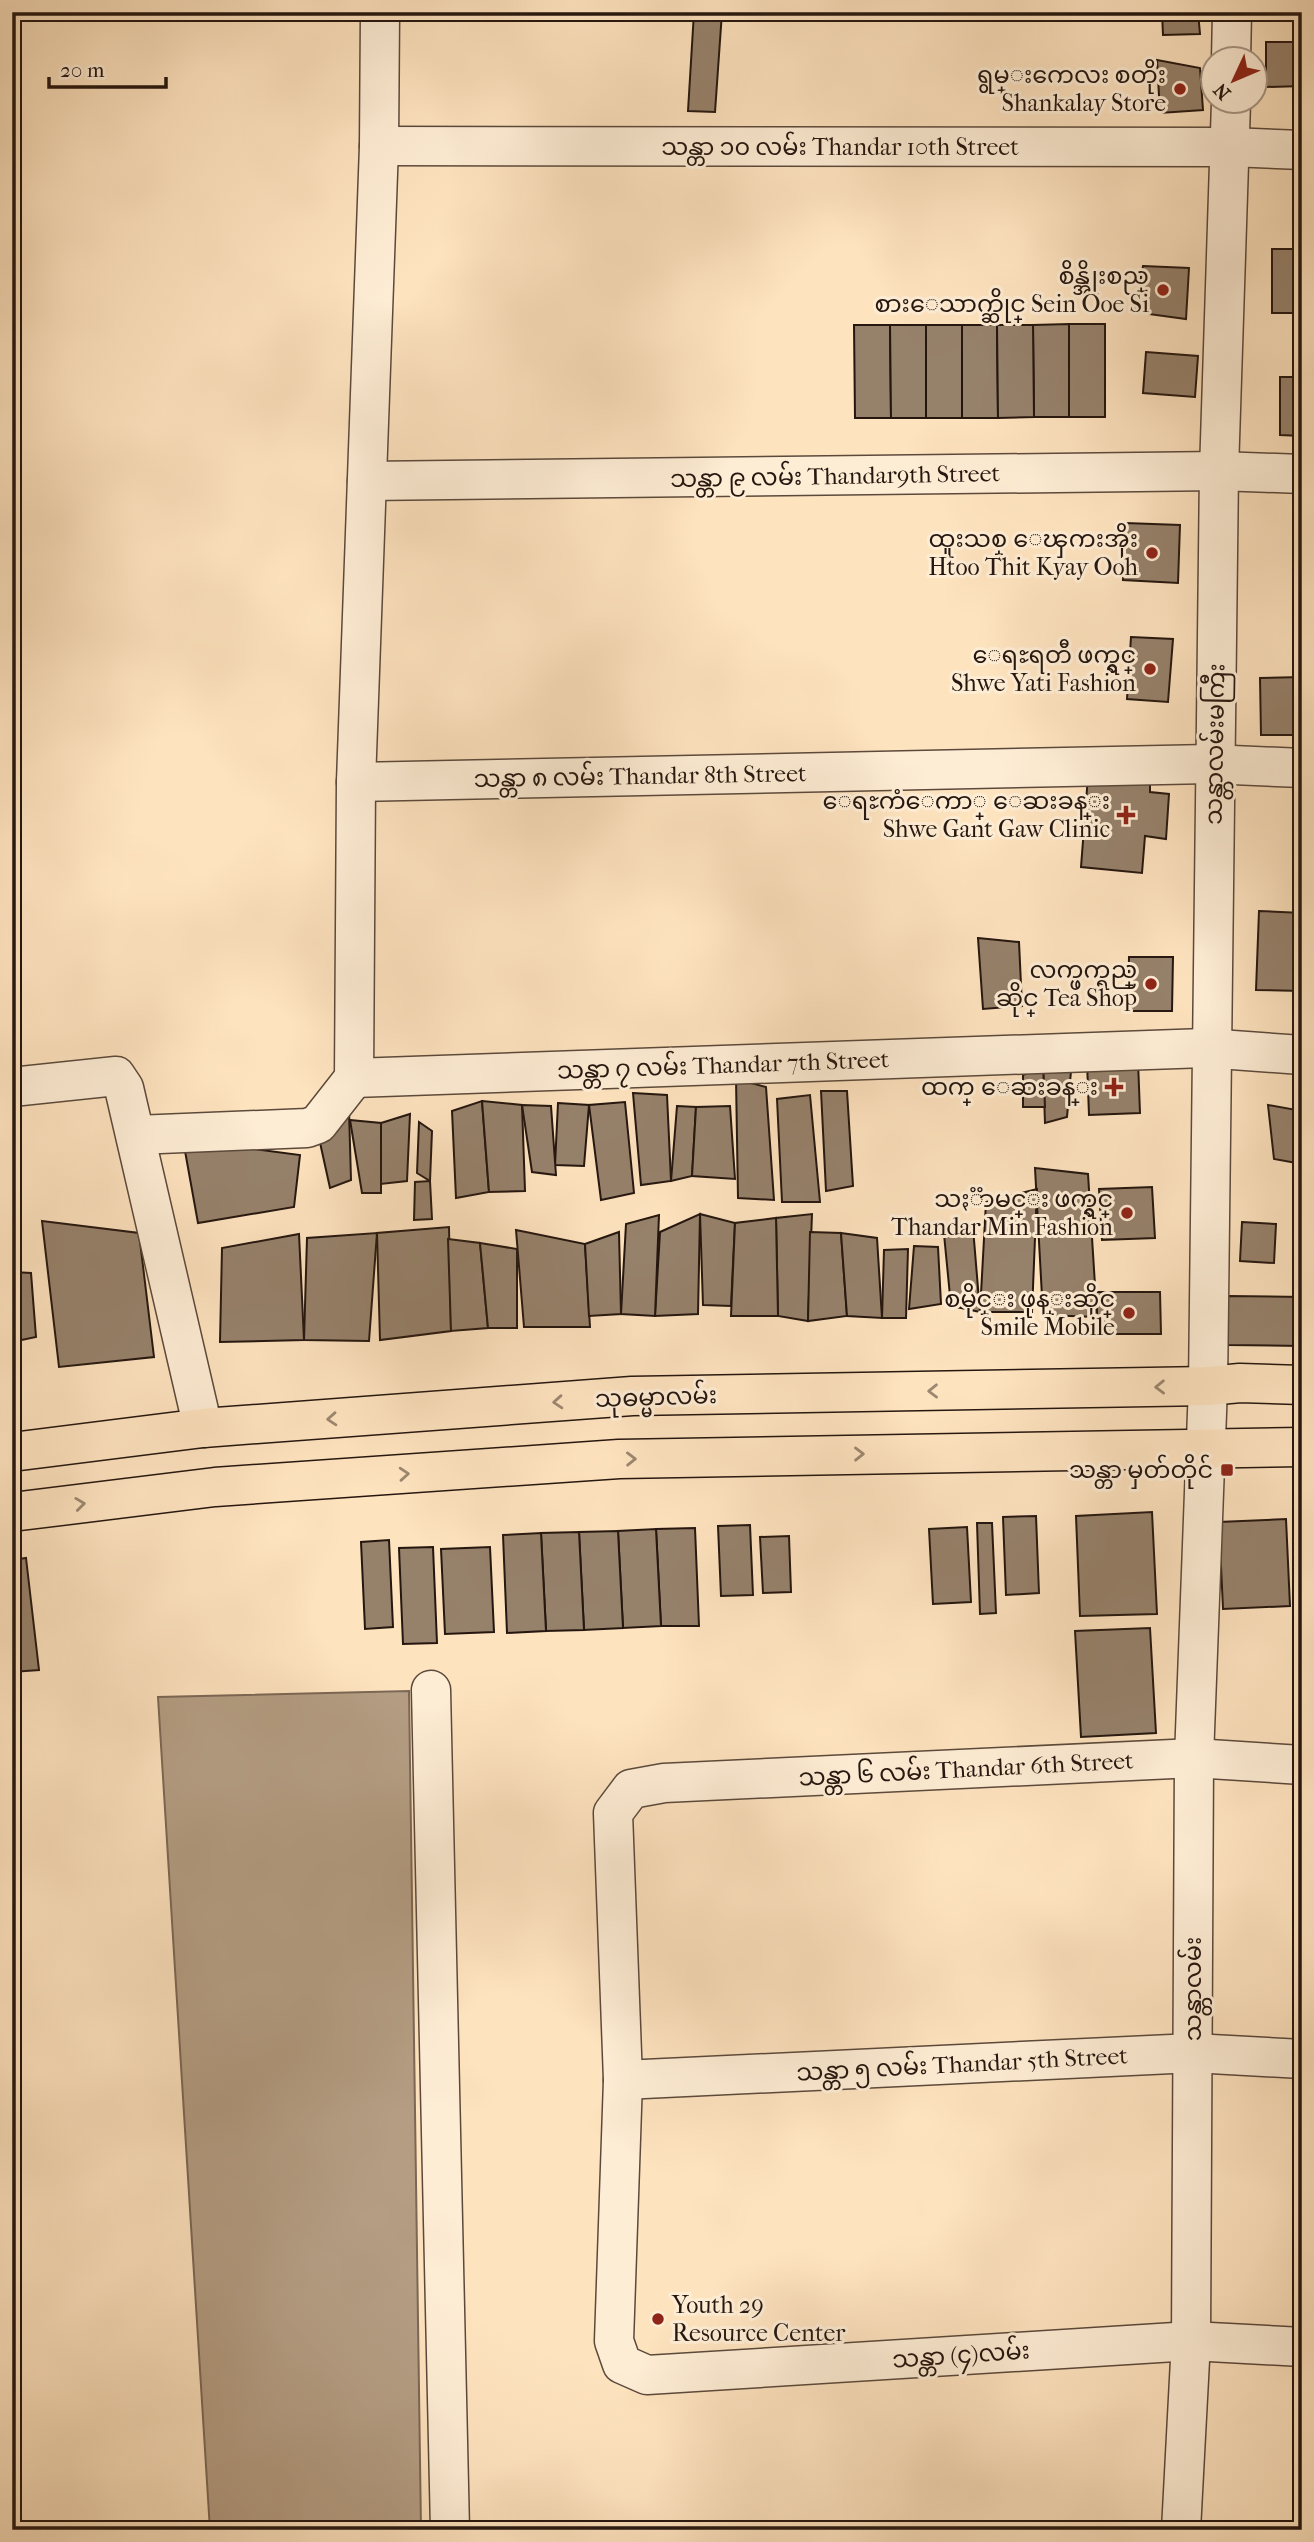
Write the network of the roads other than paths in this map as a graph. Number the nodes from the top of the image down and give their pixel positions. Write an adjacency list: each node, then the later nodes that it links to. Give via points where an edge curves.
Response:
1 (380, 12): 5 (street)
2 (1232, 12): 3 (street)
3 (1231, 46)
4 (1231, 116): 6 (street, သန္တာလမ်းမကြီး)
5 (379, 146): 6 (street, သန္တာ ၁၀ လမ်း Thandar 10th Street); 10 (street)
6 (1230, 147): 7 (street, သန္တာ ၁၀ လမ်း Thandar 10th Street); 8 (street, သန္တာလမ်းမကြီး)
7 (1302, 150)
8 (1219, 471): 9 (street, သန္တာ ၉ လမ်း Thandar9th Street); 10 (street, သန္တာ ၉ လမ်း Thandar9th Street); 11 (street, သန္တာလမ်းမကြီး)
9 (1302, 474)
10 (367, 481): 13 (street)
11 (1215, 764): 12 (street, သန္တာ ၈ လမ်း Thandar 8th Street); 13 (street, သန္တာ ၈ လမ်း Thandar 8th Street); 14 (street, သန္တာလမ်းမကြီး)
12 (1302, 768)
13 (356, 782): 16 (street)
14 (1212, 1049): 15 (street, သန္တာ ၇ လမ်း Thandar 7th Street); 16 (street, သန္တာ ၇ လမ်း Thandar 7th Street); 20 (street, သန္တာလမ်းမကြီး)
15 (1302, 1055)
16 (354, 1078): 18 (street, via 318,1124 307,1128)
17 (12, 1087): 18 (street, via 116,1076 124,1088)
18 (136, 1135): 21 (street)
19 (1302, 1385): 20 (main road, သုဓမ္မာလမ်း)
20 (1208, 1386): 21 (main road, သုဓမ္မာလမ်း, one-way to 21, via 632,1396); 23 (street, သန္တာလမ်းမကြီး)
21 (203, 1428): 24 (main road, သုဓမ္မာလမ်း)
22 (1302, 1447): 23 (main road)
23 (1205, 1448): 25 (main road, one-way to 23, via 215,1487 619,1459); 27 (street, သန္တာလမ်း)
24 (12, 1452)
25 (12, 1512)
26 (431, 1690): 34 (street)
27 (1194, 1758): 28 (street, သန္တာ ၆ လမ်း Thandar 6th Street); 29 (street, သန္တာလမ်း); 31 (street, သန္တာ ၆ လမ်း Thandar 6th Street, via 664,1783 631,1789 614,1813)
28 (1302, 1765)
29 (1193, 2053): 30 (street, သန္တာ ၅ လမ်း Thandar 5th Street); 31 (street, သန္တာ ၅ လမ်း Thandar 5th Street); 32 (street, သန္တာလမ်း)
30 (1302, 2059)
31 (623, 2080): 32 (street, သန္တာ (၄)လမ်း, via 614,2342 622,2364 647,2375)
32 (1191, 2341): 33 (street, သန္တာ (၄)လမ်း); 35 (street, သန္တာလမ်း)
33 (1302, 2347)
34 (450, 2530)
35 (1181, 2530)

